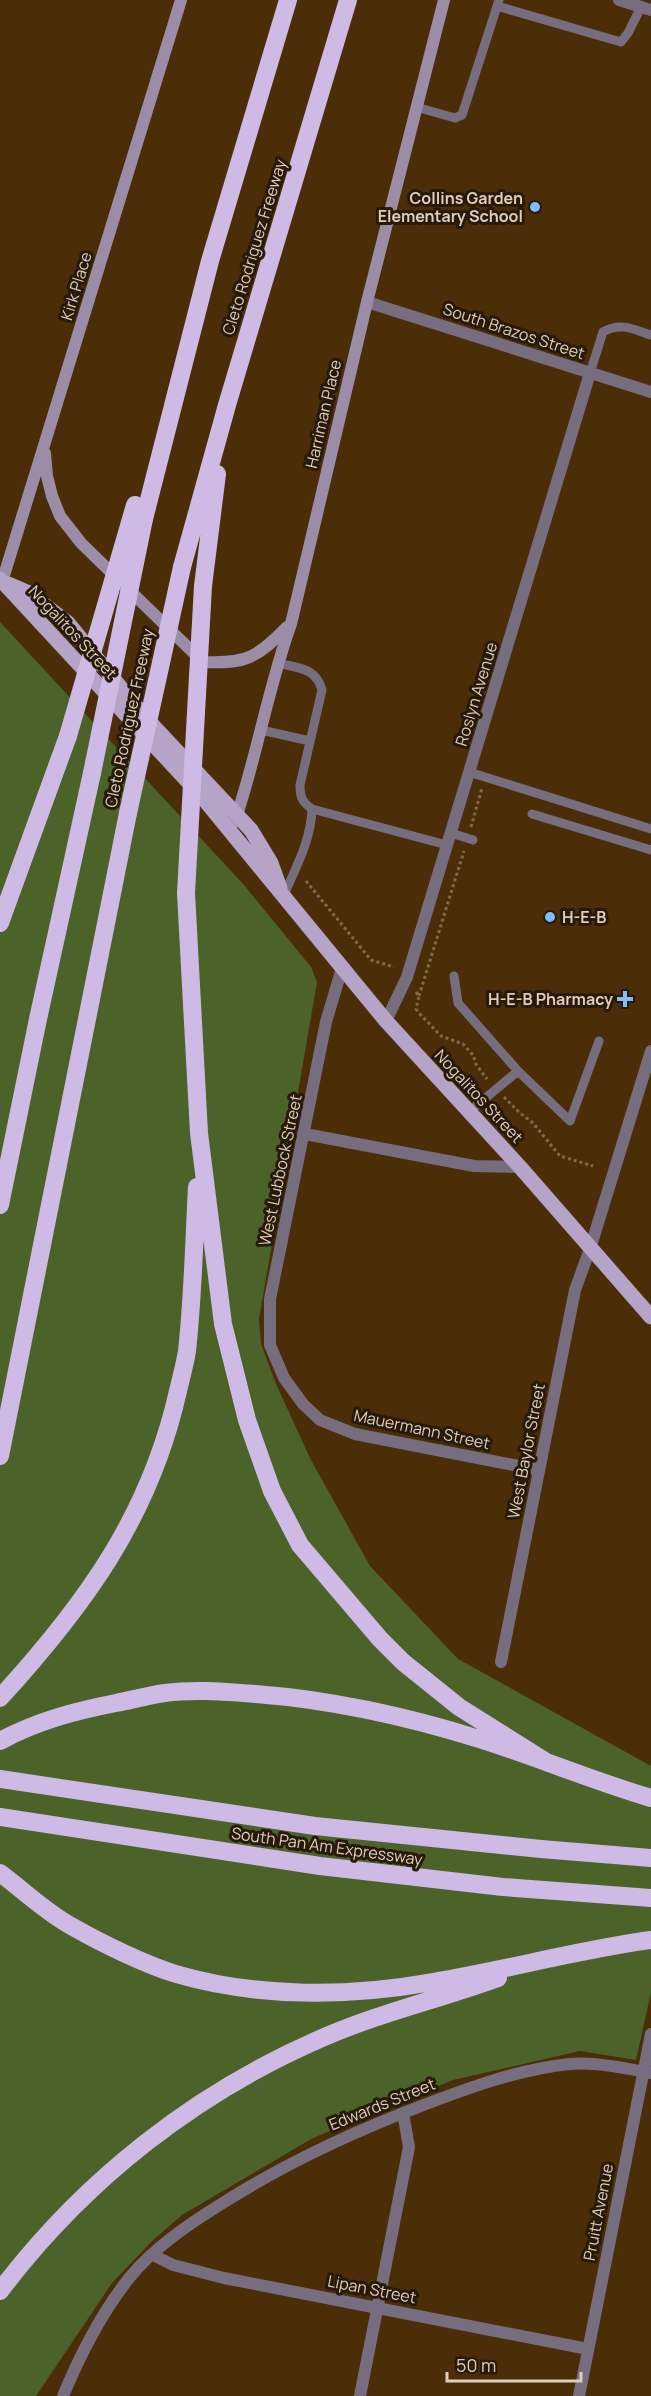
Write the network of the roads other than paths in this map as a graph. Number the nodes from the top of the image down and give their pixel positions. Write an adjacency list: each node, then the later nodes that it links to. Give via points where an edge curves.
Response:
1 (181, 0): 14 (main road, Kirk Place)
2 (288, 0): 15 (highway)
3 (348, 0): 13 (highway, Cleto Rodriguez Freeway)
4 (444, 0): 8 (main road, Harriman Place)
5 (619, 0): 7 (street)
6 (498, 3): 7 (lane, via 621,42); 8 (lane, via 464,112 455,118)
7 (646, 8)
8 (416, 107): 9 (main road, Harriman Place)
9 (367, 302): 11 (street, South Brazos Street); 17 (main road, Harriman Place)
10 (651, 334): 11 (lane, via 623,326 603,332)
11 (590, 373): 12 (street, South Brazos Street); 21 (street, Roslyn Avenue)
12 (651, 392)
13 (226, 405): 39 (highway, bridge, via 203,586 186,893); 46 (highway, Cleto Rodriguez Freeway, bridge, via 182,567 128,813)
14 (44, 446): 16 (main road, Kirk Place); 17 (main road, via 46,476 60,516 81,543 203,662 239,662 265,650)
15 (140, 512): 31 (highway, bridge, via 68,735); 42 (highway, Cleto Rodriguez Freeway, bridge, via 92,773)
16 (1, 581): 24 (main road, Nogalitos Street, via 29,593 68,623 143,715); 26 (main road, Nogalitos Street)
17 (291, 624): 18 (main road, Harriman Place)
18 (277, 663): 19 (main road, Harriman Place); 20 (lane, via 312,672 319,680 321,698)
19 (261, 730): 20 (lane); 24 (main road, Harriman Place)
20 (310, 741): 22 (lane, via 300,796)
21 (469, 772): 25 (lane); 27 (street, Roslyn Avenue)
22 (312, 809): 27 (lane); 30 (lane, via 308,839)
23 (532, 814): 29 (lane)
24 (237, 815): 26 (main road, Harriman Place); 30 (main road, Nogalitos Street, via 271,863)
25 (651, 829)
26 (231, 833): 30 (main road, Nogalitos Street)
27 (449, 839): 28 (lane); 34 (street, Roslyn Avenue, via 407,977)
28 (473, 840)
29 (651, 850)
30 (283, 897): 32 (main road, Nogalitos Street)
31 (0, 923)
32 (342, 968): 34 (main road, Nogalitos Street); 40 (street, West Lubbock Street, via 326,1022)
33 (453, 976): 37 (lane, via 458,1003)
34 (386, 1021): 38 (main road, Nogalitos Street)
35 (599, 1041): 37 (lane, via 570,1121)
36 (651, 1051): 43 (street, West Baylor Street)
37 (519, 1071): 38 (lane)
38 (470, 1111): 41 (main road, Nogalitos Street)
39 (199, 1133): 49 (highway, via 186,1353 168,1434 149,1484 92,1587 60,1631); 51 (highway, via 222,1324 272,1491 300,1545 353,1610 403,1662 459,1707)
40 (305, 1134): 41 (street, via 474,1166); 45 (street, West Lubbock Street, via 270,1299 270,1345)
41 (520, 1167): 43 (main road, Nogalitos Street)
42 (0, 1205)
43 (590, 1249): 44 (main road, Nogalitos Street); 47 (street, West Baylor Street, via 575,1290)
44 (651, 1317)
45 (284, 1378): 47 (street, Mauermann Street, via 320,1420 355,1434)
46 (1, 1453)
47 (539, 1470): 48 (street, West Baylor Street)
48 (501, 1662)
49 (0, 1698)
50 (0, 1741): 51 (highway, via 72,1712 166,1693 226,1692 311,1700 378,1712)
51 (548, 1763): 53 (highway)
52 (0, 1779): 55 (highway, South Pan Am Expressway, via 315,1826)
53 (651, 1798)
54 (0, 1817): 57 (highway, South Pan Am Expressway, via 320,1866 503,1887)
55 (651, 1858)
56 (0, 1873): 59 (highway, via 71,1926 175,1973 219,1984 307,1993 353,1992 433,1982)
57 (651, 1898)
58 (651, 1940): 59 (highway)
59 (565, 1955): 64 (highway, via 322,2038 231,2085 166,2126 110,2173 47,2234)
60 (651, 2034): 61 (street, Pruitt Avenue)
61 (647, 2073): 62 (street, Edwards Street, via 567,2065 510,2076); 66 (street, Pruitt Avenue)
62 (403, 2113): 63 (street, Edwards Street, via 353,2132 240,2192 184,2227); 65 (street, via 409,2147)
63 (153, 2254): 65 (street, Lipan Street, via 172,2265 212,2275); 67 (street, via 130,2277 106,2312)
64 (0, 2291)
65 (377, 2306): 66 (street, Lipan Street); 68 (street)
66 (588, 2349): 69 (street, Pruitt Avenue)
67 (63, 2396)
68 (360, 2396)
69 (579, 2396)

